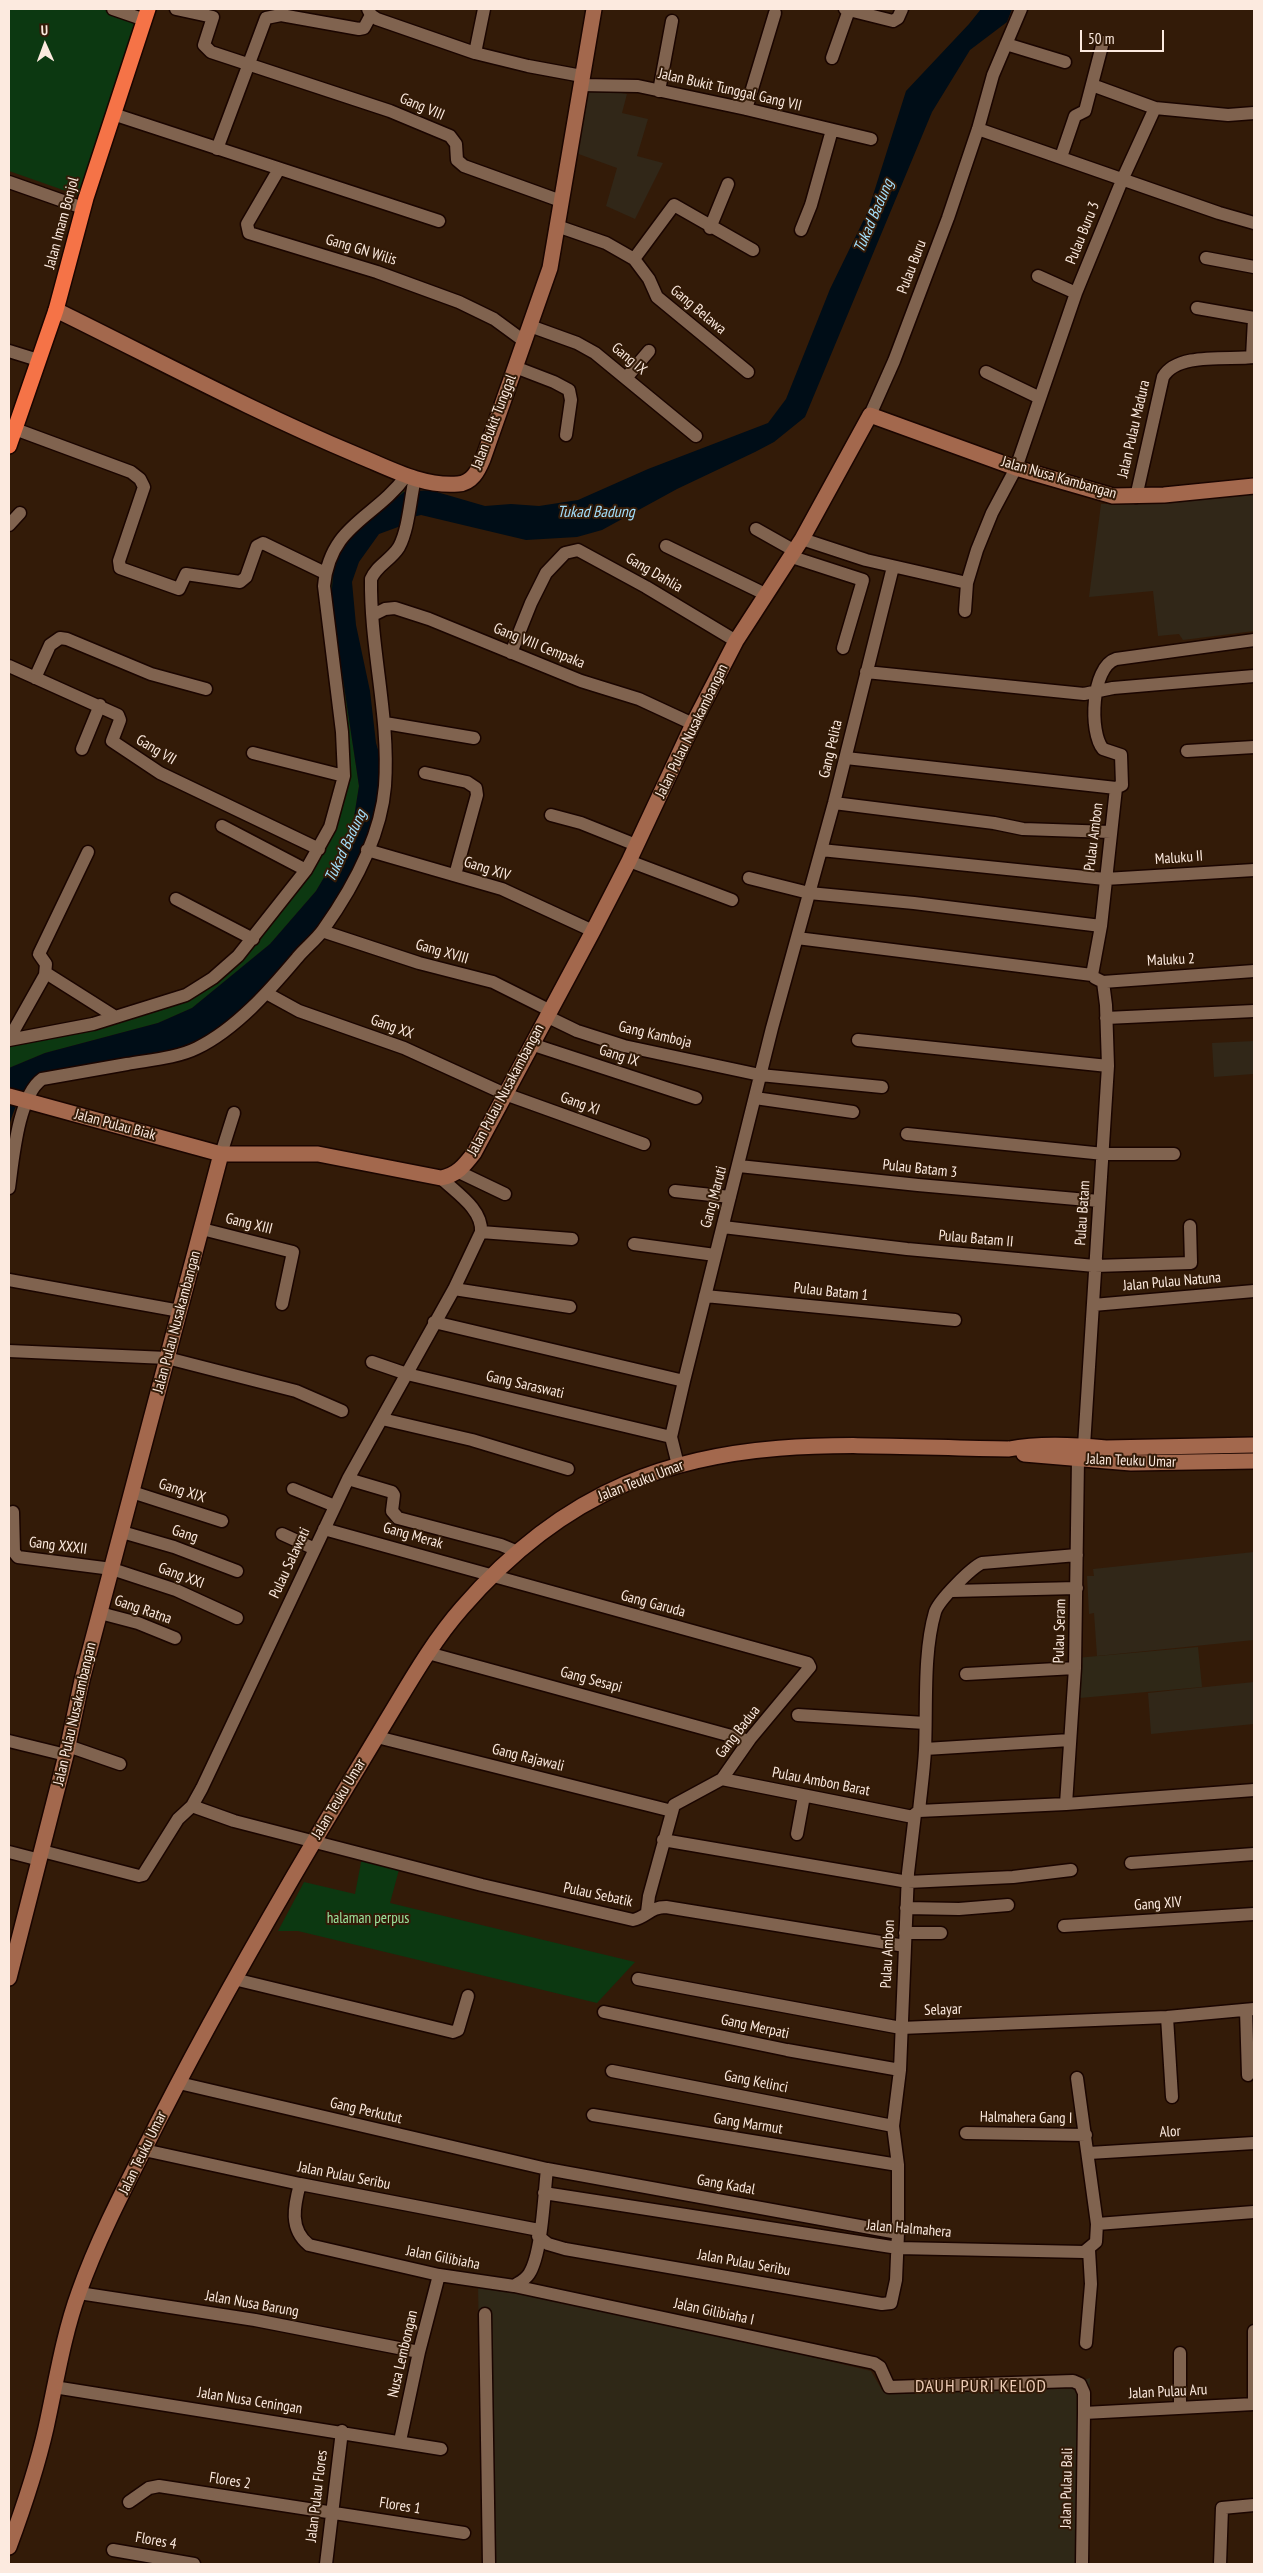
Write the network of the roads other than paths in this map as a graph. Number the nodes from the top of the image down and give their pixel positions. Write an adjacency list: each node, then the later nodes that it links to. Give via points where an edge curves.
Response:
1 (113, 9): 11 (street)
2 (176, 9): 9 (street)
3 (484, 9): 15 (street)
4 (594, 9): 19 (street, Jalan Bukit Tunggal)
5 (847, 9): 6 (street, via 893,21); 16 (street)
6 (902, 9)
7 (1021, 9): 14 (street, Pulau Buru)
8 (369, 11): 15 (street, Jalan Bukit Tunggal Gang VII); 18 (street, via 362,29 271,16 261,27)
9 (214, 13): 18 (street, via 205,48)
10 (775, 13): 23 (street)
11 (146, 15): 25 (highway, Jalan Imam Bonjol)
12 (672, 21): 21 (street)
13 (1103, 42): 20 (street)
14 (1006, 44): 17 (street); 26 (street, Pulau Buru, via 993,75)
15 (475, 53): 19 (street, Jalan Bukit Tunggal Gang VII)
16 (832, 58)
17 (1065, 62)
18 (249, 66): 29 (street); 35 (street, Gang VIII, via 390,111 450,136 456,144 457,160 464,166)
19 (581, 80): 21 (street, Jalan Bukit Tunggal Gang VII); 35 (street, Jalan Bukit Tunggal)
20 (1092, 85): 22 (street); 30 (street, via 1084,111 1075,118)
21 (659, 91): 23 (street, Jalan Bukit Tunggal Gang VII)
22 (1154, 108): 24 (street, via 1228,115); 32 (street, Pulau Buru 3)
23 (746, 109): 27 (street, Jalan Bukit Tunggal Gang VII)
24 (1254, 113)
25 (114, 114): 29 (street); 36 (highway, Jalan Imam Bonjol)
26 (978, 129): 30 (street); 62 (street, Pulau Buru, via 897,352)
27 (832, 130): 28 (street, Jalan Bukit Tunggal Gang VII); 41 (street)
28 (871, 139)
29 (217, 148): 31 (street)
30 (1061, 157): 32 (street)
31 (279, 169): 37 (street); 52 (street, Gang GN Wilis, via 247,224 248,234 377,272 459,302 494,319)
32 (1123, 178): 38 (street, via 1219,213); 47 (street, Pulau Buru 3)
33 (9, 182): 36 (street)
34 (728, 184): 40 (street)
35 (561, 202): 39 (street, Jalan Bukit Tunggal)
36 (84, 208): 49 (highway, Jalan Imam Bonjol)
37 (439, 221)
38 (1254, 222)
39 (557, 226): 44 (street, Gang Belawa, via 606,243); 51 (street, Jalan Bukit Tunggal, via 550,268)
40 (710, 228): 42 (street); 44 (street, via 674,206)
41 (801, 230)
42 (753, 250)
43 (1206, 258): 45 (street)
44 (634, 259): 58 (street, Gang Belawa, via 650,279 657,298)
45 (1254, 267)
46 (1038, 276): 47 (street)
47 (1076, 293): 61 (street, Pulau Buru 3)
48 (1197, 308): 50 (street)
49 (56, 310): 56 (highway, Jalan Imam Bonjol); 68 (street, Jalan Bukit Tunggal, via 305,433)
50 (1254, 319): 55 (street)
51 (530, 326): 52 (street, Jalan Bukit Tunggal); 60 (street, Gang IX, via 588,348)
52 (524, 341): 57 (street, Jalan Bukit Tunggal)
53 (9, 351): 56 (street)
54 (649, 351): 60 (street)
55 (1253, 357): 70 (street, Jalan Pulau Madura, via 1186,361 1166,371 1162,377)
56 (38, 360): 63 (highway, Jalan Imam Bonjol)
57 (515, 367): 64 (street, via 569,390 571,400); 68 (street, Jalan Bukit Tunggal, via 484,460 471,480 458,484)
58 (748, 372)
59 (986, 372): 61 (street)
60 (626, 378): 65 (street, Gang IX)
61 (1040, 398): 67 (street, Pulau Buru 3)
62 (870, 416): 67 (street, Jalan Nusa Kambangan); 75 (street, Jalan Pulau Nusakambangan)
63 (15, 429): 66 (highway, Jalan Imam Bonjol); 77 (street, via 120,467 140,479 144,488 119,561 120,568 179,588 186,574 240,582 246,578 257,546 263,543)
64 (566, 435)
65 (696, 436)
66 (9, 446)
67 (1016, 468): 70 (street, Jalan Nusa Kambangan, via 1100,493); 78 (street, Pulau Buru 3, via 989,520)
68 (411, 480): 77 (street, via 350,526 339,540); 81 (street, via 404,531 395,553 370,579)
69 (1254, 486): 70 (street, Jalan Nusa Kambangan)
70 (1136, 497)
71 (20, 513): 72 (street)
72 (9, 525)
73 (756, 529): 75 (street)
74 (666, 546): 79 (street)
75 (796, 549): 76 (street); 79 (street, Jalan Pulau Nusakambangan); 84 (street, via 863,580)
76 (893, 566): 78 (street); 87 (street, Gang Pelita)
77 (325, 573): 102 (street)
78 (967, 583): 80 (street, Pulau Buru 3)
79 (765, 594): 83 (street, Jalan Pulau Nusakambangan)
80 (965, 611)
81 (373, 615): 85 (street, Gang VIII Cempaka, via 385,609 398,609); 93 (street)
82 (1254, 640): 91 (street, Pulau Ambon, via 1109,661 1101,670)
83 (736, 641): 85 (street, Gang Dahlia, via 582,551 565,553 555,562 531,602); 94 (street, Jalan Pulau Nusakambangan)
84 (843, 648)
85 (511, 653): 94 (street, Gang VIII Cempaka, via 581,681 639,699)
86 (9, 666): 89 (street, Gang VII)
87 (866, 672): 91 (street, via 1057,693); 100 (street, Gang Pelita)
88 (1254, 676): 91 (street, via 1113,688)
89 (35, 678): 90 (street, via 50,645 60,638 151,674); 92 (street, Gang VII)
90 (206, 689)
91 (1095, 693): 103 (street, Pulau Ambon, via 1100,746 1123,757 1122,785)
92 (100, 705): 97 (street); 109 (street, Gang VII, via 120,716 111,739 115,745 160,773)
93 (386, 723): 95 (street); 110 (street, via 382,811)
94 (693, 724): 108 (street, Jalan Pulau Nusakambangan)
95 (474, 738)
96 (1254, 747): 98 (street)
97 (82, 749)
98 (1187, 751)
99 (253, 753): 102 (street)
100 (846, 758): 103 (street); 104 (street, Gang Pelita)
101 (425, 773): 116 (street, via 468,782 476,788 477,795)
102 (344, 776): 109 (street, via 330,827)
103 (1116, 788): 107 (street, Pulau Ambon)
104 (834, 803): 107 (street, via 1023,829); 111 (street, Gang Pelita)
105 (552, 815): 108 (street)
106 (222, 826): 114 (street)
107 (1111, 832): 118 (street, Pulau Ambon)
108 (636, 845): 113 (street, Jalan Pulau Nusakambangan)
109 (319, 849): 114 (street)
110 (367, 850): 116 (street, Gang XIV); 123 (street, via 354,879)
111 (820, 850): 118 (street, Maluku II); 119 (street, Gang Pelita)
112 (88, 852): 128 (street, via 39,954 46,964)
113 (629, 861): 121 (street); 124 (street, Jalan Pulau Nusakambangan)
114 (306, 870): 126 (street)
115 (1254, 870): 118 (street, Maluku II)
116 (455, 876): 124 (street, Gang XIV, via 502,889)
117 (749, 878): 119 (street)
118 (1106, 879): 122 (street, Pulau Ambon)
119 (809, 893): 122 (street); 125 (street, Gang Pelita)
120 (176, 899): 126 (street)
121 (732, 900)
122 (1101, 926): 129 (street, Pulau Ambon)
123 (322, 931): 131 (street); 133 (street, Gang XVIII, via 418,963 493,982)
124 (593, 931): 133 (street, Jalan Pulau Nusakambangan)
125 (797, 938): 129 (street); 140 (street, Gang Maruti)
126 (253, 939): 134 (street, via 213,978 186,995)
127 (1254, 971): 130 (street, Maluku 2)
128 (46, 973): 134 (street); 136 (street)
129 (1092, 975): 130 (street)
130 (1103, 982): 135 (street, Pulau Batam)
131 (268, 994): 142 (street, Gang XX, via 299,1011 404,1048); 145 (street, via 197,1048 154,1060 42,1079)
132 (1254, 1011): 135 (street)
133 (547, 1013): 138 (street, Jalan Pulau Nusakambangan); 140 (street, Gang Kamboja, via 577,1030 624,1046)
134 (114, 1016): 136 (street, via 93,1024)
135 (1106, 1018): 139 (street, Pulau Batam)
136 (9, 1040)
137 (858, 1040): 139 (street)
138 (531, 1044): 142 (street, Jalan Pulau Nusakambangan); 143 (street, Gang IX)
139 (1108, 1066): 151 (street, Pulau Batam)
140 (760, 1075): 141 (street, Gang Kamboja); 144 (street, Gang Maruti)
141 (882, 1087)
142 (505, 1094): 149 (street, Gang XI); 154 (street, Jalan Pulau Nusakambangan, via 474,1153)
143 (696, 1098)
144 (755, 1098): 146 (street); 153 (street, Gang Maruti)
145 (19, 1099): 150 (street, Jalan Pulau Biak); 156 (street)
146 (854, 1112)
147 (234, 1113): 150 (street)
148 (907, 1134): 151 (street)
149 (644, 1144)
150 (221, 1154): 155 (street, Jalan Pulau Nusakambangan, via 318,1154); 163 (street, Jalan Pulau Nusakambangan)
151 (1104, 1154): 152 (street); 160 (street, Pulau Batam)
152 (1174, 1154)
153 (739, 1166): 159 (street, Gang Maruti); 160 (street, Pulau Batam 3)
154 (459, 1172): 155 (street, Jalan Pulau Nusakambangan); 158 (street)
155 (441, 1178): 164 (street, via 474,1210 482,1226)
156 (9, 1188)
157 (675, 1191): 159 (street)
158 (505, 1194)
159 (730, 1197): 162 (street, Gang Maruti)
160 (1099, 1201): 168 (street, Pulau Batam)
161 (1190, 1226): 168 (street, Pulau Batam II, via 1191,1263)
162 (723, 1227): 167 (street, Gang Maruti); 168 (street, Pulau Batam II, via 907,1249)
163 (202, 1229): 173 (street, Gang XIII, via 289,1250 294,1254); 176 (street, Jalan Pulau Nusakambangan)
164 (481, 1232): 165 (street); 170 (street, Pulau Salawati)
165 (572, 1239)
166 (634, 1244): 167 (street)
167 (715, 1255): 172 (street, Gang Maruti)
168 (1095, 1266): 174 (street, Pulau Batam)
169 (9, 1280): 176 (street)
170 (454, 1289): 175 (street); 178 (street, Pulau Salawati)
171 (1254, 1291): 174 (street, Jalan Pulau Natuna)
172 (705, 1296): 177 (street, Pulau Batam 1); 183 (street, Gang Maruti)
173 (282, 1304)
174 (1092, 1305): 188 (street, Pulau Batam)
175 (570, 1307)
176 (180, 1311): 180 (street, Jalan Pulau Nusakambangan)
177 (955, 1320)
178 (434, 1322): 182 (street, Pulau Salawati); 183 (street)
179 (9, 1351): 180 (street)
180 (167, 1358): 184 (street, via 296,1391); 194 (street, Jalan Pulau Nusakambangan)
181 (372, 1362): 182 (street, Gang Saraswati)
182 (407, 1374): 185 (street, Pulau Salawati); 186 (street, Gang Saraswati)
183 (684, 1381): 186 (street, Gang Maruti)
184 (342, 1411)
185 (382, 1419): 191 (street, via 472,1440); 192 (street, Pulau Salawati)
186 (671, 1437): 190 (street, Gang Maruti)
187 (1254, 1445): 188 (street, Jalan Teuku Umar)
188 (1089, 1453): 189 (street, Jalan Teuku Umar, via 1175,1464); 190 (street, Jalan Teuku Umar, via 1025,1454 1009,1448 911,1445 803,1446 704,1458); 203 (street, Pulau Seram)
189 (1254, 1461)
190 (678, 1465): 202 (street, Jalan Teuku Umar, via 596,1497 554,1522)
191 (568, 1469)
192 (348, 1479): 195 (street, Pulau Salawati); 202 (street, via 392,1492 392,1511 398,1518)
193 (293, 1488): 195 (street)
194 (132, 1492): 197 (street, Gang XIX); 199 (street, Jalan Pulau Nusakambangan)
195 (335, 1506): 198 (street, Pulau Salawati)
196 (13, 1512): 204 (street, Gang XXXII, via 14,1552 18,1557)
197 (222, 1521)
198 (324, 1530): 201 (street, Pulau Salawati); 206 (street, Gang Merak)
199 (122, 1532): 204 (street, Jalan Pulau Nusakambangan); 205 (street, Gang, via 174,1546)
200 (282, 1534): 201 (street)
201 (315, 1549): 229 (street, Pulau Salawati, via 212,1771)
202 (518, 1552): 206 (street, Jalan Teuku Umar)
203 (1077, 1555): 207 (street, Pulau Seram); 208 (street, Pulau Ambon, via 982,1563 969,1570)
204 (112, 1569): 209 (street, Jalan Pulau Nusakambangan); 210 (street, Gang XXI, via 176,1590)
205 (236, 1571)
206 (493, 1576): 212 (street, Jalan Teuku Umar, via 463,1607); 213 (street, Gang Garuda)
207 (1077, 1588): 208 (street); 214 (street, Pulau Seram)
208 (952, 1591): 217 (street, Pulau Ambon, via 935,1611)
209 (100, 1613): 211 (street, Gang Ratna, via 138,1622); 223 (street, Jalan Pulau Nusakambangan)
210 (237, 1618)
211 (175, 1638)
212 (428, 1653): 218 (street, Jalan Teuku Umar); 219 (street, Gang Sesapi)
213 (805, 1662): 225 (street, Gang Badua, via 810,1667 750,1739)
214 (1075, 1668): 215 (street); 220 (street, Pulau Seram)
215 (966, 1674)
216 (798, 1715): 217 (street)
217 (924, 1723): 222 (street, Pulau Ambon)
218 (377, 1737): 230 (street, Gang Rajawali); 234 (street, Jalan Teuku Umar)
219 (746, 1740)
220 (1070, 1740): 222 (street); 228 (street, Pulau Seram)
221 (9, 1741): 223 (street)
222 (925, 1749): 231 (street, Pulau Ambon)
223 (67, 1750): 224 (street); 237 (street, Jalan Pulau Nusakambangan)
224 (120, 1764)
225 (722, 1779): 227 (street, Pulau Ambon Barat); 230 (street, via 674,1805)
226 (1254, 1790): 228 (street)
227 (804, 1796): 231 (street, Pulau Ambon Barat); 232 (street)
228 (1066, 1804): 231 (street)
229 (192, 1806): 234 (street, Pulau Sebatik, via 234,1821); 237 (street, Pulau Salawati, via 178,1820 143,1875)
230 (672, 1811): 233 (street)
231 (916, 1814): 240 (street, Pulau Ambon)
232 (797, 1834)
233 (664, 1840): 240 (street); 243 (street)
234 (314, 1841): 243 (street, Pulau Sebatik, via 633,1920); 250 (street, Jalan Teuku Umar)
235 (9, 1852): 237 (street)
236 (1254, 1854): 238 (street)
237 (41, 1855): 249 (street, Jalan Pulau Nusakambangan)
238 (1131, 1863)
239 (1071, 1870): 240 (street, via 1014,1877)
240 (908, 1882): 242 (street, Pulau Ambon)
241 (1008, 1905): 242 (street, via 959,1909)
242 (906, 1908): 246 (street, Pulau Ambon)
243 (647, 1912): 248 (street, Pulau Sebatik, via 666,1907)
244 (1254, 1914): 245 (street, Gang XIV)
245 (1064, 1926)
246 (905, 1933): 247 (street); 248 (street, Pulau Ambon)
247 (941, 1934)
248 (905, 1946): 256 (street, Pulau Ambon)
249 (9, 1976)
250 (234, 1979): 252 (street, via 453,2032 458,2030); 261 (street, Jalan Teuku Umar)
251 (638, 1979): 256 (street, Selayar)
252 (468, 1996)
253 (1250, 2010): 255 (street, Selayar); 259 (street)
254 (604, 2012): 257 (street, Gang Merpati)
255 (1167, 2017): 256 (street, Selayar); 262 (street)
256 (900, 2028): 257 (street, Pulau Ambon)
257 (900, 2070): 264 (street, Pulau Ambon)
258 (612, 2071): 264 (street, Gang Kelinci)
259 (1248, 2075)
260 (1077, 2078): 266 (street)
261 (178, 2082): 268 (street, Jalan Teuku Umar); 271 (street, Gang Perkutut)
262 (1172, 2097)
263 (593, 2115): 270 (street, Gang Marmut)
264 (893, 2126): 270 (street, Pulau Ambon)
265 (966, 2133): 266 (street, Halmahera Gang I)
266 (1086, 2135): 269 (street)
267 (1254, 2143): 269 (street, Alor)
268 (144, 2150): 272 (street, Jalan Pulau Seribu); 282 (street, Jalan Teuku Umar)
269 (1089, 2153): 275 (street)
270 (898, 2165): 277 (street, Pulau Ambon)
271 (547, 2169): 273 (street); 277 (street, Gang Kadal)
272 (300, 2184): 276 (street, Jalan Pulau Seribu); 280 (street, Jalan Gilibiaha, via 294,2220 300,2236 309,2245)
273 (544, 2193): 276 (street); 278 (street, Jalan Halmahera)
274 (1254, 2212): 275 (street)
275 (1097, 2224): 279 (street, via 1098,2237)
276 (539, 2233): 278 (street, Jalan Pulau Seribu, via 548,2244 565,2249 886,2304 894,2299); 281 (street, via 530,2272)
277 (898, 2233): 278 (street, Pulau Ambon)
278 (898, 2248): 279 (street, Jalan Halmahera, via 1065,2253)
279 (1089, 2250): 285 (street, via 1091,2284)
280 (439, 2276): 281 (street, Jalan Gilibiaha); 286 (street, Nusa Lembongan)
281 (514, 2286): 290 (street, Jalan Gilibiaha I, via 874,2363 880,2367 887,2385)
282 (78, 2293): 286 (street, Jalan Nusa Barung, via 255,2320); 289 (street, Jalan Teuku Umar)
283 (485, 2314): 305 (street)
284 (1254, 2331): 288 (street)
285 (1086, 2343)
286 (419, 2352): 295 (street, Nusa Lembongan)
287 (1180, 2353): 292 (street)
288 (1254, 2369): 291 (street)
289 (54, 2387): 294 (street, Jalan Nusa Ceningan); 301 (street, Jalan Teuku Umar, via 33,2475)
290 (894, 2388): 293 (street, Jalan Pulau Bali, via 1073,2381 1083,2388)
291 (1254, 2404): 292 (street, Jalan Pulau Aru)
292 (1180, 2408): 293 (street, Jalan Pulau Aru)
293 (1084, 2413): 306 (street, Jalan Pulau Bali)
294 (342, 2431): 295 (street, Jalan Nusa Ceningan); 299 (street, Jalan Pulau Flores)
295 (400, 2441): 296 (street, Jalan Nusa Ceningan)
296 (441, 2449)
297 (129, 2502): 299 (street, Flores 2, via 154,2486)
298 (1254, 2505): 307 (street, via 1222,2508)
299 (331, 2512): 300 (street, Flores 1); 304 (street, Jalan Pulau Flores)
300 (464, 2533)
301 (9, 2547)
302 (112, 2550): 303 (street, Flores 4)
303 (194, 2564)
304 (326, 2564)
305 (489, 2564)
306 (1082, 2564)
307 (1220, 2564)

